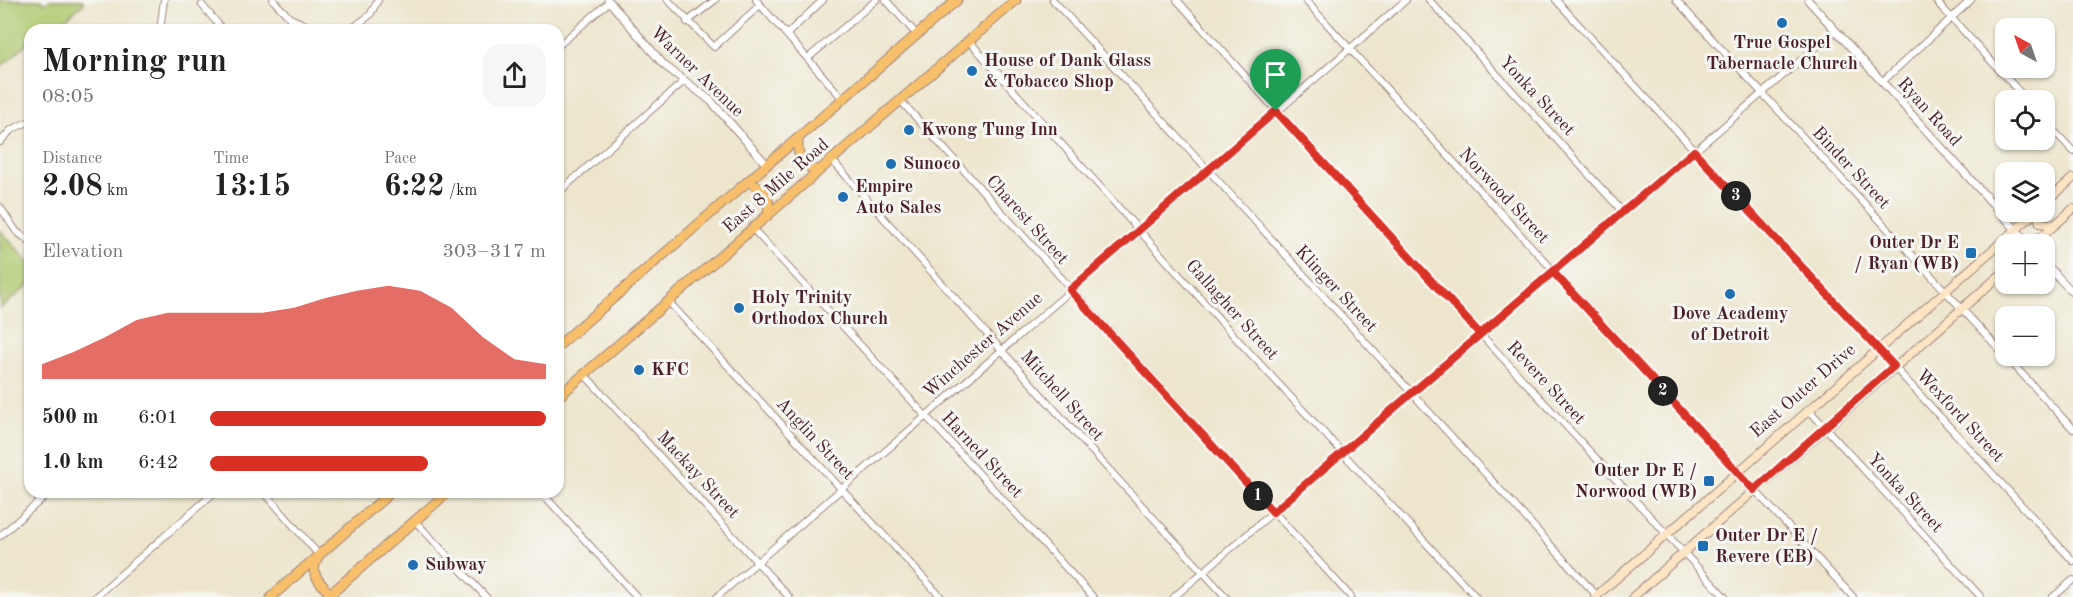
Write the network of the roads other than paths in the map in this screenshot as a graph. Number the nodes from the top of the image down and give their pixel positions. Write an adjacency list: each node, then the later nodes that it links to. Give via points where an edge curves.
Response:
1 (164, 0): 27 (street)
2 (273, 0): 24 (street)
3 (378, 0): 31 (street, via 370,15)
4 (668, 0): 26 (street)
5 (715, 0): 26 (street)
6 (823, 0): 33 (street)
7 (876, 0): 38 (street)
8 (886, 0): 34 (street)
9 (957, 0): 34 (highway, East 8 Mile Road)
10 (1016, 0): 36 (highway, East 8 Mile Road)
11 (1053, 0): 55 (street, Klinger Street)
12 (1177, 0): 45 (street, Revere Street)
13 (1305, 0): 37 (street, Norwood Street)
14 (1406, 0): 37 (street, Winchester Avenue)
15 (1429, 0): 62 (street, Yonka Street)
16 (1556, 0): 50 (street, Wexford Street)
17 (1676, 0): 42 (street, Binder Street)
18 (1808, 0): 32 (street, Ryan Road)
19 (1935, 0): 25 (street)
20 (1971, 0): 25 (street)
21 (608, 1): 35 (street); 39 (street, Warner Avenue, via 664,65)
22 (758, 3): 26 (street, via 714,47); 33 (street)
23 (202, 5): 28 (street)
24 (290, 18): 29 (street); 30 (street)
25 (1952, 18): 40 (street); 41 (street)
26 (687, 22)
27 (162, 24)
28 (218, 24)
29 (291, 24)
30 (304, 24)
31 (358, 24)
32 (1835, 31): 40 (street, Ryan Road); 42 (street)
33 (787, 34): 38 (street)
34 (917, 35): 43 (highway, East 8 Mile Road)
35 (564, 41)
36 (969, 41): 44 (highway, East 8 Mile Road); 69 (street, Gallagher Street)
37 (1349, 49): 45 (street, Winchester Avenue); 75 (street, Norwood Street)
38 (808, 58): 43 (street)
39 (684, 81): 53 (street, Warner Avenue, via 711,101); 58 (street)
40 (1882, 82): 68 (street, Ryan Road)
41 (2018, 90)
42 (1762, 93): 50 (street); 79 (street, Binder Street)
43 (843, 99): 48 (highway, East 8 Mile Road)
44 (900, 100): 52 (highway, East 8 Mile Road); 78 (street, Charest Street)
45 (1276, 111): 55 (street, Winchester Avenue); 83 (street, Revere Street)
46 (24, 125): 49 (street, via 11,130)
47 (2055, 132): 51 (street)
48 (798, 138): 53 (highway, East 8 Mile Road); 54 (highway, via 800,159)
49 (0, 142)
50 (1694, 151): 62 (street); 85 (street, Wexford Street)
51 (2073, 151)
52 (831, 159): 54 (highway, East 8 Mile Road); 86 (street, Mitchell Street)
53 (767, 165): 57 (highway, East 8 Mile Road)
54 (818, 171): 63 (highway, East 8 Mile Road)
55 (1208, 171): 69 (street, Winchester Avenue); 90 (street, Klinger Street)
56 (2073, 178): 59 (main road)
57 (747, 182): 63 (highway, via 766,194); 84 (highway, East 8 Mile Road)
58 (564, 188)
59 (2055, 194)
60 (0, 207): 72 (street)
61 (2073, 209): 66 (main road)
62 (1623, 212): 75 (street)
63 (768, 214): 67 (highway, East 8 Mile Road)
64 (2024, 222): 68 (main road, East Outer Drive)
65 (2040, 222): 66 (main road)
66 (2055, 225): 71 (main road)
67 (752, 228): 81 (highway, East 8 Mile Road); 92 (street, Harned Street)
68 (2015, 229): 70 (street, Ryan Road); 74 (main road, East Outer Drive)
69 (1139, 230): 78 (street, Winchester Avenue); 95 (street, Gallagher Street)
70 (2020, 234)
71 (2044, 234)
72 (24, 237)
73 (1995, 250): 74 (main road)
74 (1990, 251): 79 (main road, East Outer Drive)
75 (1553, 272): 83 (street); 96 (street, Norwood Street)
76 (2055, 274): 80 (street)
77 (1995, 280): 82 (main road)
78 (1070, 290): 86 (street, Winchester Avenue); 105 (street, Charest Street)
79 (1944, 290): 82 (street, Binder Street); 85 (main road, East Outer Drive)
80 (2073, 293)
81 (668, 301): 88 (highway, East 8 Mile Road); 97 (street, Anglin Street)
82 (1962, 308): 87 (main road); 94 (street, Binder Street)
83 (1480, 334): 90 (street); 107 (street, Revere Street)
84 (564, 341)
85 (1877, 348): 87 (street, Wexford Street); 91 (main road, East Outer Drive)
86 (1000, 350): 92 (street, Winchester Avenue); 113 (street, Mitchell Street)
87 (1894, 366): 93 (main road); 111 (street, Wexford Street)
88 (584, 374): 89 (highway, East 8 Mile Road); 112 (street, Mackay Street)
89 (564, 392)
90 (1411, 393): 95 (street); 116 (street, Klinger Street)
91 (1808, 409): 93 (street, Yonka Street); 96 (main road, East Outer Drive)
92 (925, 416): 97 (street, Winchester Avenue); 124 (street, Harned Street)
93 (1825, 427): 98 (main road); 132 (street, Yonka Street)
94 (2073, 429)
95 (1342, 453): 105 (street); 128 (street, Gallagher Street)
96 (1737, 471): 98 (street, Norwood Street); 107 (main road, East Outer Drive)
97 (841, 489): 112 (street, Winchester Avenue); 123 (street, Anglin Street)
98 (1754, 490): 109 (main road); 131 (street, Norwood Street)
99 (43, 498): 108 (street)
100 (208, 498): 117 (street)
101 (269, 498): 110 (street)
102 (384, 498): 110 (highway)
103 (435, 498): 106 (highway)
104 (546, 498): 120 (street)
105 (1273, 512): 113 (street); 127 (street, Charest Street)
106 (415, 520): 115 (highway); 119 (street)
107 (1666, 534): 109 (street, Revere Street); 116 (main road, East Outer Drive)
108 (0, 536)
109 (1684, 552): 129 (main road); 130 (street, Revere Street)
110 (319, 555): 115 (highway, via 314,573); 118 (highway)
111 (2073, 561)
112 (757, 562): 121 (street, Winchester Avenue); 122 (street, Mackay Street)
113 (1203, 572): 125 (street); 126 (street, Mitchell Street)
114 (2073, 580): 133 (street)
115 (328, 596)
116 (1596, 596)
117 (95, 597)
118 (271, 597)
119 (486, 597)
120 (637, 597)
121 (717, 597)
122 (789, 597)
123 (941, 597)
124 (1093, 597)
125 (1174, 597)
126 (1226, 597)
127 (1352, 597)
128 (1476, 597)
129 (1633, 597)
130 (1725, 597)
131 (1853, 597)
132 (1981, 597)
133 (2053, 597)

